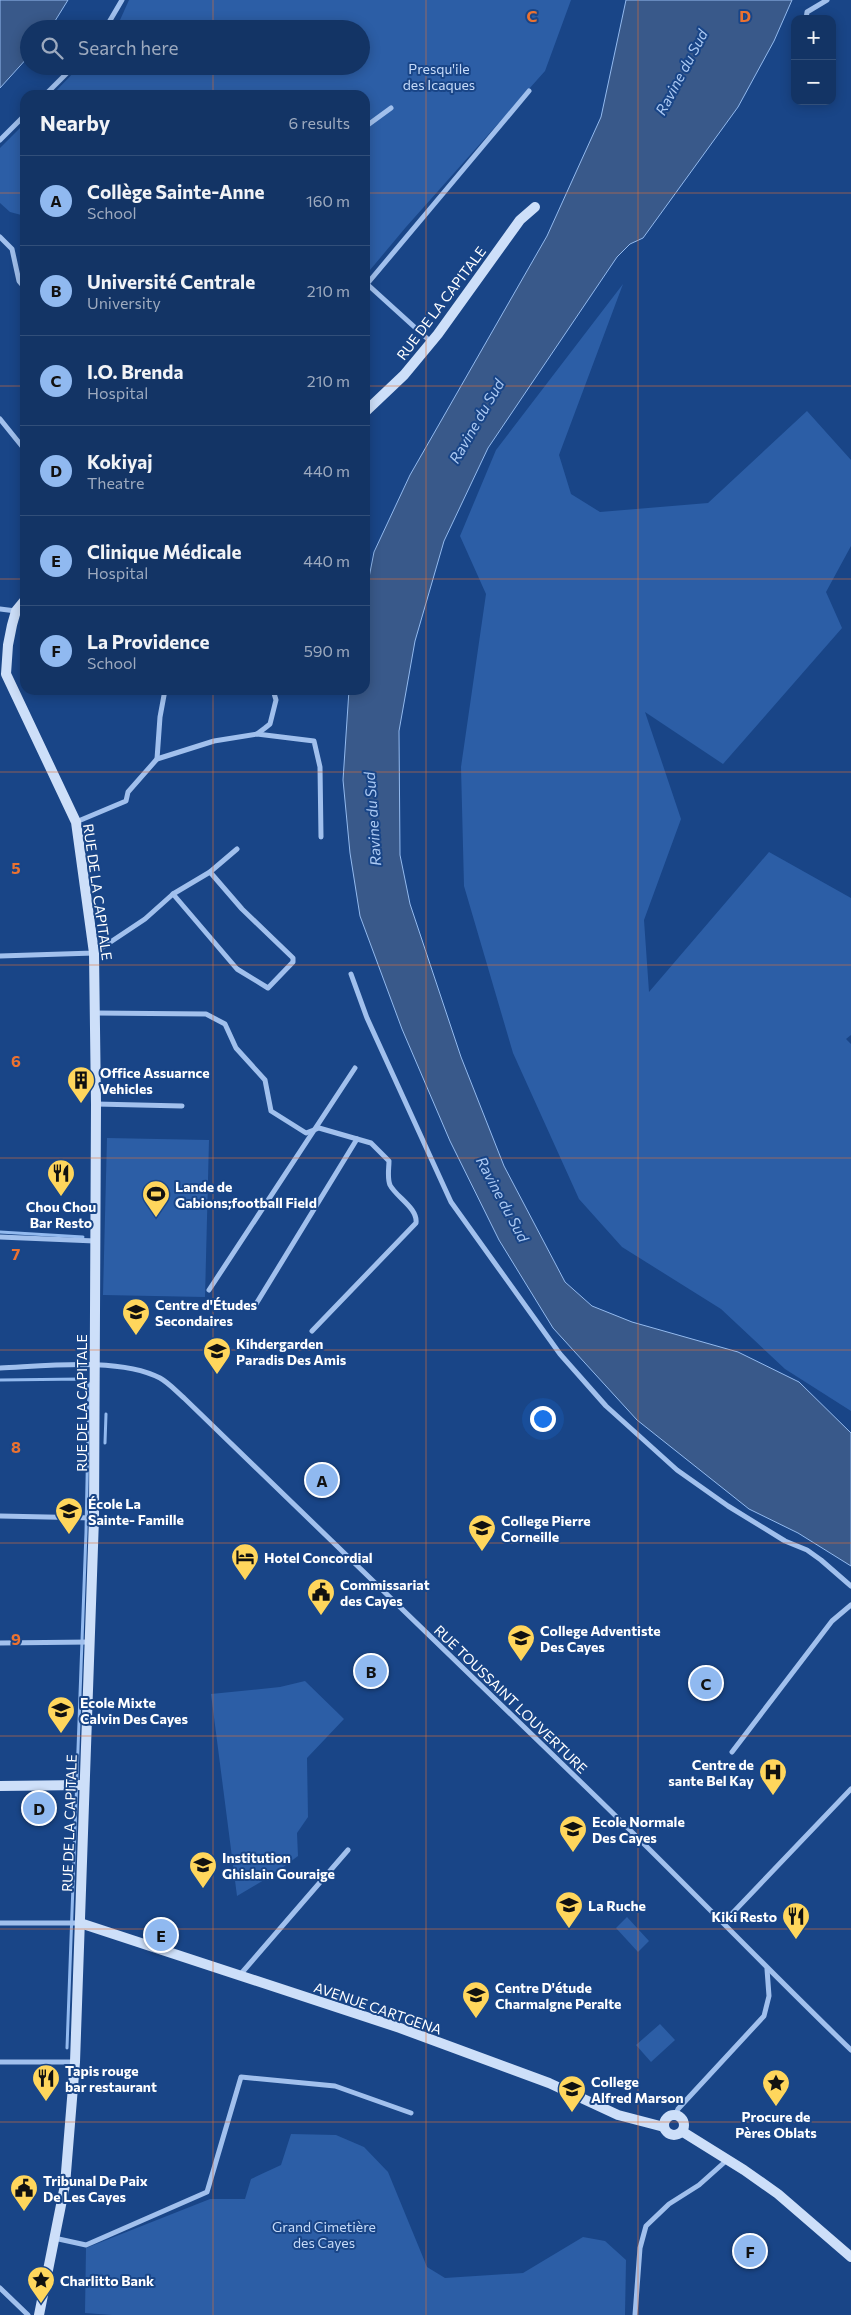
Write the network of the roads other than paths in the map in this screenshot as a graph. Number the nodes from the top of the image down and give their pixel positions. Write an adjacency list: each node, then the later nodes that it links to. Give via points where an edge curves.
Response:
1 (122, 0): 4 (street)
2 (827, 0): 3 (street)
3 (807, 15)
4 (110, 20)
5 (65, 75): 6 (street)
6 (50, 90)
7 (529, 91): 14 (street)
8 (391, 108): 10 (street)
9 (20, 120): 11 (street)
10 (370, 123)
11 (0, 140)
12 (535, 207): 17 (street, RUE DE LA CAPITALE, via 520,220)
13 (0, 237): 15 (street, via 12,249)
14 (370, 280)
15 (20, 282)
16 (370, 287): 17 (street)
17 (431, 343): 18 (street, RUE DE LA CAPITALE, via 404,376)
18 (370, 407)
19 (0, 419): 20 (street)
20 (20, 444)
21 (20, 606): 23 (street, RUE DE LA CAPITALE)
22 (0, 610): 23 (street)
23 (16, 611): 24 (street, RUE DE LA CAPITALE)
24 (3, 675): 29 (street, RUE DE LA CAPITALE)
25 (165, 695): 28 (street)
26 (274, 695): 27 (street, via 270,724)
27 (257, 734): 28 (street, via 214,741); 30 (street, via 314,741 320,768)
28 (157, 760): 29 (street, via 128,792 126,801)
29 (76, 822): 34 (street, RUE DE LA CAPITALE)
30 (321, 838)
31 (237, 849): 32 (street)
32 (210, 872): 33 (street); 33 (street, via 294,960 268,988 237,969)
33 (173, 894): 34 (street, via 145,919)
34 (94, 953): 35 (street); 37 (street, RUE DE LA CAPITALE)
35 (0, 956)
36 (351, 974): 52 (street, via 367,1018 451,1202 560,1354 606,1406 677,1470 728,1506 785,1541 807,1550)
37 (95, 1013): 39 (street, RUE DE LA CAPITALE); 41 (street, via 206,1014 215,1018 225,1024 236,1048 265,1080 272,1111 306,1133)
38 (355, 1068): 41 (street)
39 (96, 1104): 40 (street); 44 (street, RUE DE LA CAPITALE)
40 (182, 1106)
41 (314, 1129): 42 (street); 45 (street)
42 (357, 1139): 46 (street); 47 (street, via 371,1143 389,1161 390,1186 417,1219)
43 (0, 1237): 44 (street)
44 (95, 1241): 48 (street, RUE DE LA CAPITALE)
45 (209, 1290)
46 (253, 1310)
47 (312, 1332)
48 (95, 1365): 49 (street, RUE TOUSSAINT LOUVERTURE); 51 (street, RUE DE LA CAPITALE); 61 (street, RUE TOUSSAINT LOUVERTURE, via 123,1367 160,1378 184,1398)
49 (0, 1368)
50 (0, 1516): 51 (street)
51 (94, 1518): 54 (street, RUE DE LA CAPITALE)
52 (851, 1586)
53 (851, 1605): 56 (street, via 832,1621)
54 (90, 1642): 55 (street); 57 (street, RUE DE LA CAPITALE)
55 (0, 1643)
56 (732, 1752)
57 (83, 1785): 58 (street); 63 (street, RUE DE LA CAPITALE)
58 (0, 1786)
59 (851, 1789): 61 (street)
60 (348, 1850): 65 (street)
61 (724, 1922): 64 (street, RUE TOUSSAINT LOUVERTURE)
62 (0, 1923): 63 (street)
63 (80, 1923): 65 (street, AVENUE CARTGENA); 68 (street, RUE DE LA CAPITALE)
64 (767, 1969): 66 (street, RUE TOUSSAINT LOUVERTURE); 70 (street, via 769,1996 764,2016)
65 (239, 1976): 71 (street, AVENUE CARTGENA, via 400,2028 549,2083 618,2114)
66 (851, 2050)
67 (0, 2062): 68 (street)
68 (75, 2062): 74 (street, RUE DE LA CAPITALE, via 65,2185)
69 (411, 2113): 74 (street, via 335,2086 241,2077 207,2192 86,2245)
70 (676, 2115): 71 (street, via 666,2120); 72 (street, via 683,2120)
71 (664, 2126): 72 (street, via 670,2135)
72 (683, 2132): 73 (street)
73 (727, 2160): 75 (street, via 778,2194); 79 (street, via 699,2185 669,2204 646,2226 640,2248)
74 (54, 2238): 78 (street, RUE DE LA CAPITALE)
75 (851, 2257)
76 (0, 2288): 77 (street)
77 (28, 2315)
78 (39, 2315)
79 (636, 2315)

